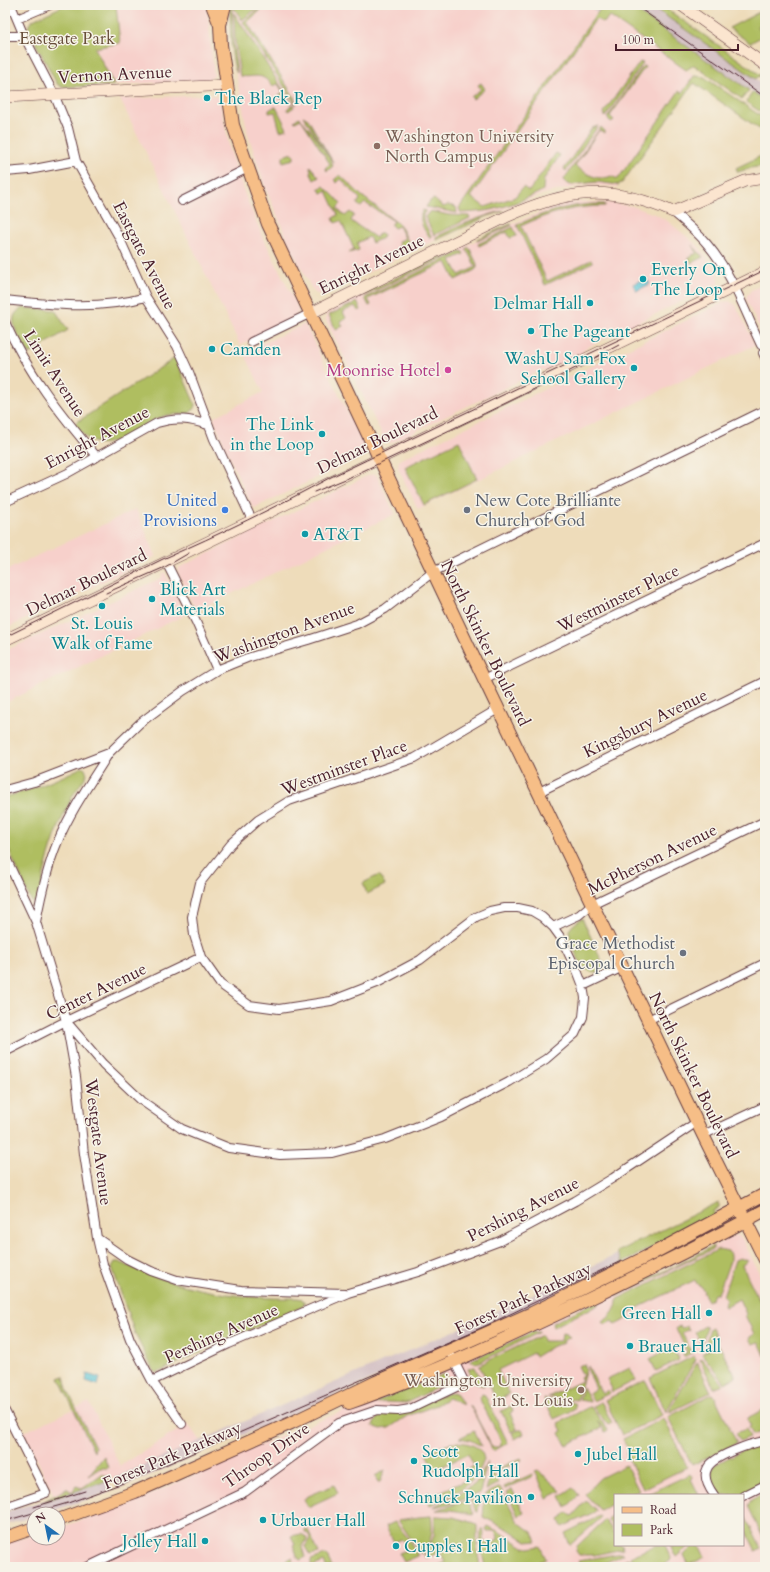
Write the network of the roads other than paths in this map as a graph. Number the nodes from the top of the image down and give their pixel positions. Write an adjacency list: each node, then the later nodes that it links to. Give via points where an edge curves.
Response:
1 (10, 5): 6 (street, Eastgate Avenue)
2 (50, 5): 6 (street)
3 (212, 5): 7 (main road, North Skinker Boulevard)
4 (224, 5): 7 (main road, North Skinker Boulevard)
5 (681, 5): 10 (main road)
6 (18, 19): 9 (street, Eastgate Avenue)
7 (220, 25): 11 (main road, North Skinker Boulevard)
8 (5, 36): 9 (street)
9 (24, 36): 12 (street, Eastgate Avenue)
10 (765, 65)
11 (227, 85): 12 (main road, Vernon Avenue); 15 (main road, North Skinker Boulevard, via 233,125)
12 (54, 94): 13 (main road, Vernon Avenue); 14 (street, Eastgate Avenue, via 68,128)
13 (5, 97)
14 (76, 161): 16 (street); 22 (street, Eastgate Avenue, via 119,237)
15 (248, 168): 18 (street); 24 (main road, North Skinker Boulevard, via 268,224)
16 (5, 172)
17 (765, 178): 19 (main road, via 745,181)
18 (182, 201)
19 (673, 212): 21 (street, via 707,244); 24 (main road, Enright Avenue, via 635,198 608,193 581,194 555,199 506,217)
20 (765, 272): 21 (main road, Delmar Boulevard)
21 (733, 287): 27 (street); 31 (main road, Delmar Boulevard)
22 (146, 297): 23 (street, via 117,303 69,305); 29 (street, Eastgate Avenue, via 177,346)
23 (5, 300)
24 (311, 313): 26 (street, Enright Avenue); 31 (main road, North Skinker Boulevard)
25 (5, 322): 30 (street, Limit Avenue, via 48,395)
26 (251, 342)
27 (763, 352)
28 (765, 410): 36 (street, Washington Avenue)
29 (208, 425): 30 (street, Enright Avenue, via 183,418 167,420 147,428); 33 (street, Eastgate Avenue)
30 (97, 457): 32 (street, Enright Avenue)
31 (379, 458): 33 (main road, Delmar Boulevard); 36 (main road, North Skinker Boulevard)
32 (5, 502)
33 (252, 520): 35 (main road, Delmar Boulevard)
34 (765, 543): 39 (street, Westminster Place)
35 (166, 562): 37 (main road, Delmar Boulevard); 38 (street)
36 (433, 572): 38 (street, Washington Avenue, via 385,609 357,624 247,658); 39 (main road, North Skinker Boulevard)
37 (5, 640)
38 (217, 670): 42 (street, Washington Avenue, via 140,723)
39 (484, 679): 41 (main road, North Skinker Boulevard)
40 (765, 681): 44 (street, Kingsbury Avenue)
41 (498, 709): 44 (main road, North Skinker Boulevard); 50 (street, Westminster Place, via 415,758 289,801 258,820 231,844 200,883 192,917)
42 (109, 753): 43 (street, Washington Avenue, via 34,782); 48 (street, Washington Avenue, via 81,797 58,842 44,884)
43 (5, 790)
44 (538, 792): 47 (main road, North Skinker Boulevard)
45 (765, 820): 47 (street, McPherson Avenue)
46 (5, 856): 48 (street, Westgate Avenue)
47 (592, 904): 49 (street, McPherson Avenue, via 579,915); 52 (main road, North Skinker Boulevard)
48 (36, 922): 55 (street, Westgate Avenue)
49 (553, 927): 50 (street, via 532,911 518,908 490,911 476,917 420,960 377,984 331,1001 279,1009 249,1005 220,984); 53 (street, via 570,955)
50 (201, 957): 55 (street, Center Avenue)
51 (765, 963): 54 (street)
52 (623, 967): 53 (street); 54 (main road, North Skinker Boulevard)
53 (583, 986): 55 (street, via 585,998 582,1017 575,1034 546,1059 509,1082 441,1117 385,1139 332,1153 280,1155 229,1148 182,1129 142,1101 103,1064)
54 (648, 1020): 58 (main road, North Skinker Boulevard)
55 (66, 1021): 56 (street, Center Avenue); 64 (street, Westgate Avenue)
56 (5, 1052)
57 (765, 1106): 59 (street)
58 (697, 1122): 59 (main road, North Skinker Boulevard); 66 (street, Pershing Avenue, via 575,1201 500,1241 418,1272)
59 (703, 1135): 61 (main road, North Skinker Boulevard)
60 (765, 1194): 61 (main road, Forest Park Parkway)
61 (740, 1208): 63 (main road, North Skinker Boulevard); 67 (main road, Forest Park Parkway)
62 (765, 1210): 63 (main road, Forest Park Parkway)
63 (746, 1220): 65 (main road, North Skinker Boulevard); 67 (main road, Forest Park Parkway, via 604,1292)
64 (97, 1238): 66 (street, Pershing Avenue, via 128,1259 177,1280 241,1290); 68 (street, Westgate Avenue, via 130,1339)
65 (765, 1260)
66 (348, 1293): 68 (street, Pershing Avenue, via 229,1344)
67 (452, 1356): 76 (main road, Forest Park Parkway, via 399,1385 291,1423 135,1492); 81 (street, Throop Drive, via 465,1383 404,1411 377,1410 339,1423 245,1492)
68 (152, 1381): 70 (street, Westgate Avenue)
69 (5, 1411): 75 (street, via 46,1493)
70 (182, 1424)
71 (765, 1441): 73 (street, via 743,1447 711,1463 705,1474)
72 (765, 1486): 74 (street)
73 (714, 1494)
74 (744, 1496)
75 (5, 1506)
76 (66, 1516)
77 (26, 1526): 78 (main road)
78 (5, 1530)
79 (26, 1531): 80 (main road)
80 (5, 1538)
81 (87, 1567)

